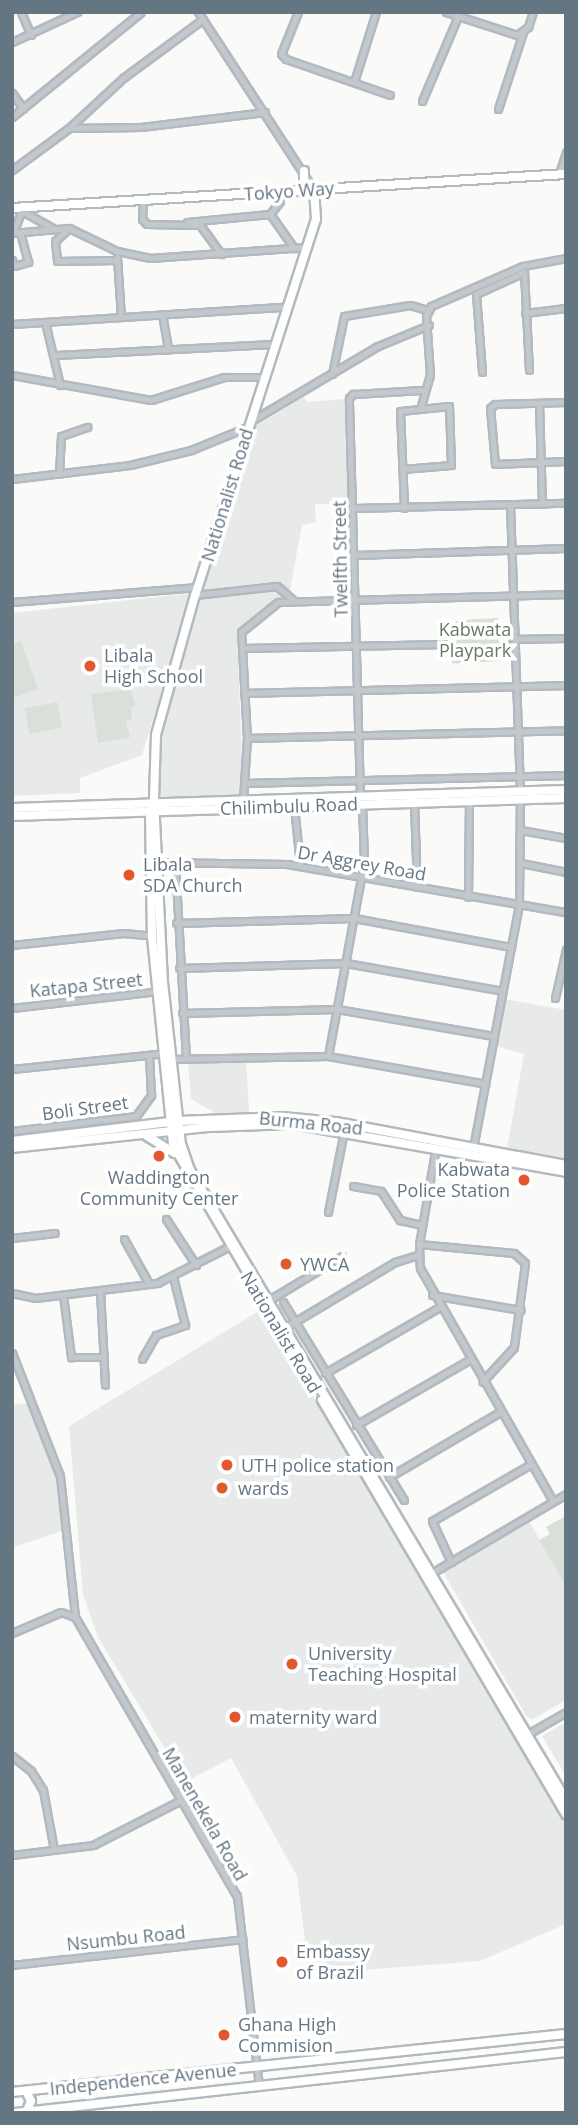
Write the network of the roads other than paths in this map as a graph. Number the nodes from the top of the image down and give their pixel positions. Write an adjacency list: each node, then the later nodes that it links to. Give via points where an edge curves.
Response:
1 (21, 12): 12 (street)
2 (77, 12): 12 (street)
3 (141, 12): 18 (street)
4 (198, 12): 10 (street)
5 (298, 12): 14 (street, via 281,54)
6 (376, 12): 14 (street)
7 (446, 12): 9 (street)
8 (534, 12): 11 (street)
9 (458, 16): 11 (street, via 511,35); 17 (street)
10 (203, 19): 20 (street); 22 (street, via 122,78)
11 (523, 33): 19 (street)
12 (32, 35): 13 (street)
13 (12, 43)
14 (354, 82): 16 (street)
15 (12, 93): 18 (street)
16 (390, 95)
17 (422, 101)
18 (23, 108): 21 (street)
19 (498, 109)
20 (265, 112): 22 (street, via 141,127); 25 (street)
21 (12, 117)
22 (69, 128): 24 (street)
23 (566, 152): 26 (street)
24 (12, 170)
25 (304, 171): 28 (street); 28 (main road)
26 (562, 174): 27 (main road, Tokyo Way)
27 (330, 189): 28 (main road, Tokyo Way); 31 (main road)
28 (307, 190): 29 (main road, Tokyo Way); 31 (main road)
29 (279, 192): 30 (main road, Tokyo Way); 34 (street)
30 (143, 201): 33 (main road, Tokyo Way); 35 (street, via 142,219 147,223)
31 (317, 207): 39 (main road, Nationalist Road)
32 (12, 208): 33 (main road, Tokyo Way)
33 (22, 209): 36 (street); 38 (street)
34 (270, 214): 35 (street); 40 (street)
35 (187, 222): 42 (street, via 200,225)
36 (54, 229): 37 (street); 38 (street)
37 (69, 229): 41 (street); 45 (street, via 55,241 57,261)
38 (15, 233): 44 (street, via 28,262 14,266)
39 (306, 247): 40 (street); 48 (main road, Nationalist Road)
40 (294, 248): 42 (street)
41 (117, 251): 42 (street, via 150,258); 45 (street)
42 (221, 254)
43 (566, 258): 46 (street)
44 (12, 260)
45 (117, 260): 53 (street)
46 (544, 262): 47 (street); 50 (street, via 495,277)
47 (524, 272): 51 (street); 61 (street, via 476,294)
48 (284, 307): 52 (street); 57 (main road, Nationalist Road)
49 (566, 308): 51 (street)
50 (428, 310): 56 (street); 62 (street, via 410,305 344,316)
51 (525, 313): 60 (street)
52 (162, 314): 53 (street); 58 (street)
53 (121, 317): 54 (street)
54 (45, 322): 55 (street); 59 (street)
55 (12, 324)
56 (429, 325): 62 (street, via 384,343); 66 (street, via 430,375)
57 (273, 344): 58 (street); 64 (main road, Nationalist Road)
58 (168, 349): 59 (street)
59 (55, 355): 65 (street)
60 (529, 370)
61 (482, 372)
62 (332, 374): 70 (street)
63 (12, 375): 65 (street)
64 (263, 377): 65 (street, via 223,377 151,400); 70 (main road, Nationalist Road)
65 (60, 386)
66 (423, 390): 69 (street); 81 (street, Twelfth Street, via 350,395)
67 (566, 402): 68 (street)
68 (538, 403): 73 (street); 73 (street, via 490,408 495,464)
69 (421, 406): 74 (street, via 400,411); 74 (street, via 451,409 451,465)
70 (248, 425): 75 (street, via 191,450 130,465); 85 (main road, Nationalist Road)
71 (87, 427): 75 (street, via 61,436)
72 (566, 461): 73 (street)
73 (540, 462): 78 (street)
74 (403, 468): 80 (street)
75 (60, 474): 76 (street)
76 (12, 479)
77 (566, 503): 78 (street)
78 (542, 504): 79 (street)
79 (510, 505): 80 (street); 83 (street)
80 (404, 508): 81 (street)
81 (354, 509): 84 (street, Twelfth Street)
82 (566, 548): 83 (street)
83 (511, 549): 84 (street); 87 (street)
84 (355, 555): 88 (street, Twelfth Street)
85 (196, 591): 89 (street, via 277,586); 90 (street); 109 (main road, Nationalist Road, via 160,716)
86 (566, 594): 87 (street)
87 (512, 596): 88 (street); 92 (street)
88 (355, 599): 89 (street); 94 (street, Twelfth Street)
89 (293, 600): 95 (street, via 278,602 244,629)
90 (12, 602)
91 (566, 638): 92 (street)
92 (512, 639): 97 (street)
93 (446, 644): 94 (street)
94 (356, 647): 95 (street); 98 (street, Twelfth Street)
95 (242, 648): 99 (street)
96 (566, 685): 97 (street)
97 (515, 687): 98 (street); 101 (street)
98 (357, 691): 99 (street); 102 (street, Twelfth Street)
99 (244, 693): 103 (street)
100 (566, 730): 101 (street)
101 (519, 732): 102 (street); 105 (street)
102 (357, 736): 103 (street); 106 (street, Twelfth Street)
103 (247, 738): 107 (street)
104 (566, 775): 105 (street)
105 (521, 776): 106 (street); 110 (street)
106 (359, 782): 107 (street); 113 (street, Twelfth Street)
107 (246, 783): 112 (street)
108 (566, 790): 110 (main road, Chilimbulu Road)
109 (154, 793): 118 (main road); 118 (main road)
110 (520, 796): 111 (main road, Chilimbulu Road); 113 (main road, Chilimbulu Road); 114 (main road, Chilimbulu Road); 121 (street)
111 (566, 798)
112 (243, 800): 113 (main road, Chilimbulu Road); 118 (main road, Chilimbulu Road)
113 (361, 800): 115 (main road, Chilimbulu Road); 116 (main road, Chilimbulu Road); 128 (street, Twelfth Street)
114 (469, 801): 115 (main road, Chilimbulu Road); 130 (street)
115 (414, 802): 129 (street)
116 (294, 806): 118 (main road, Chilimbulu Road); 126 (street)
117 (12, 808): 118 (main road, Chilimbulu Road)
118 (154, 808): 119 (main road, Chilimbulu Road); 120 (main road, Nationalist Road); 120 (main road)
119 (12, 816)
120 (154, 828): 123 (main road, Nationalist Road)
121 (520, 830): 122 (street); 125 (street)
122 (566, 838)
123 (155, 862): 124 (street, Dr Aggrey Road); 135 (main road, Nationalist Road)
124 (175, 862): 126 (street, Dr Aggrey Road); 134 (street)
125 (521, 863): 127 (street); 131 (street)
126 (300, 865): 128 (street, Dr Aggrey Road)
127 (566, 872)
128 (361, 877): 129 (street, Dr Aggrey Road); 133 (street, Twelfth Street)
129 (416, 887): 130 (street, Dr Aggrey Road)
130 (468, 897): 131 (street, Dr Aggrey Road)
131 (519, 904): 132 (street, Dr Aggrey Road); 137 (street)
132 (566, 912)
133 (354, 918): 134 (street); 137 (street); 139 (street, Twelfth Street)
134 (176, 923): 140 (street)
135 (156, 937): 136 (street, via 123,933); 143 (main road, Nationalist Road)
136 (12, 945)
137 (511, 947): 144 (street)
138 (566, 948): 141 (street)
139 (346, 963): 140 (street); 144 (street); 147 (street, Twelfth Street)
140 (179, 968): 148 (street)
141 (558, 982): 142 (street); 145 (street)
142 (566, 983)
143 (160, 991): 146 (street, Katapa Street); 151 (main road, Nationalist Road)
144 (503, 991): 149 (street)
145 (555, 998)
146 (12, 1008)
147 (337, 1009): 148 (street); 149 (street); 152 (street, Twelfth Street)
148 (183, 1013): 153 (street)
149 (494, 1036): 155 (street)
150 (149, 1055): 151 (street); 154 (street); 161 (street, Boli Street, via 152,1095 136,1116)
151 (167, 1056): 153 (street); 156 (main road, Nationalist Road)
152 (328, 1056): 153 (street); 155 (street)
153 (186, 1058)
154 (12, 1069)
155 (486, 1083): 168 (street)
156 (172, 1104): 157 (main road); 158 (main road, Nationalist Road); 159 (main road)
157 (192, 1120): 158 (main road, Burma Road); 166 (main road, Burma Road, via 282,1117)
158 (174, 1121): 159 (main road, Burma Road); 163 (main road, Nationalist Road)
159 (150, 1124): 165 (main road, Burma Road)
160 (200, 1129): 162 (main road, Burma Road, via 292,1124); 163 (main road, Burma Road); 169 (main road, via 187,1138)
161 (12, 1131)
162 (344, 1131): 166 (main road, Burma Road); 173 (street)
163 (176, 1132): 164 (main road, Burma Road); 169 (main road, Nationalist Road)
164 (141, 1136): 167 (main road, Burma Road); 169 (main road, via 162,1142)
165 (12, 1141)
166 (436, 1145): 168 (main road, Burma Road); 175 (street)
167 (12, 1148)
168 (472, 1152): 170 (main road, Burma Road); 171 (main road, Burma Road)
169 (181, 1157): 180 (main road, Nationalist Road)
170 (566, 1165)
171 (566, 1172)
172 (353, 1186): 175 (street, via 381,1191 400,1220)
173 (328, 1212)
174 (166, 1219): 183 (street)
175 (422, 1225): 179 (street)
176 (55, 1233): 177 (street)
177 (12, 1238)
178 (124, 1239): 185 (street)
179 (419, 1244): 181 (street); 193 (street, via 522,1258)
180 (232, 1245): 183 (street); 190 (main road, Nationalist Road); 211 (main road, Nationalist Road)
181 (418, 1255): 188 (street); 194 (street, via 395,1262)
182 (342, 1256): 190 (street)
183 (196, 1265): 184 (street)
184 (173, 1277): 185 (street); 198 (street, via 185,1325 156,1335)
185 (149, 1284): 186 (street)
186 (100, 1290): 189 (street); 197 (street)
187 (12, 1293): 189 (street, via 34,1298)
188 (432, 1294): 192 (street); 193 (street)
189 (62, 1295): 197 (street, via 71,1357)
190 (269, 1300): 195 (main road, Nationalist Road)
191 (284, 1302): 194 (street)
192 (440, 1307): 199 (street); 200 (street)
193 (521, 1310): 201 (street, via 510,1356)
194 (295, 1321): 195 (street); 200 (street)
195 (286, 1327): 211 (main road, Nationalist Road)
196 (12, 1353): 212 (street, via 60,1476)
197 (103, 1357): 202 (street)
198 (142, 1359)
199 (468, 1360): 201 (street); 204 (street)
200 (325, 1373): 204 (street)
201 (482, 1382): 203 (street)
202 (106, 1385)
203 (500, 1412): 205 (street); 206 (street)
204 (356, 1425): 206 (street)
205 (531, 1464): 209 (street); 210 (street, via 432,1521)
206 (389, 1477): 208 (street)
207 (566, 1494): 209 (street)
208 (404, 1500)
209 (553, 1501): 210 (street)
210 (451, 1562): 211 (street)
211 (429, 1575): 215 (main road, Nationalist Road)
212 (75, 1616): 213 (street, via 61,1612); 217 (street, Manenekela Road)
213 (12, 1633)
214 (566, 1712): 215 (street)
215 (524, 1736): 218 (main road, Nationalist Road); 219 (main road, Nationalist Road)
216 (12, 1756): 220 (street, via 31,1771 43,1790)
217 (181, 1800): 220 (street, via 103,1841); 222 (street, Manenekela Road, via 233,1888)
218 (566, 1800)
219 (566, 1814)
220 (54, 1850): 221 (street)
221 (12, 1855)
222 (243, 1939): 223 (street, Nsumbu Road); 228 (street, Manenekela Road)
223 (12, 1965)
224 (566, 2034): 225 (main road, Independence Avenue)
225 (457, 2047): 227 (main road); 228 (main road, Independence Avenue)
226 (566, 2052): 227 (main road, Independence Avenue)
227 (460, 2064): 229 (main road, Independence Avenue)
228 (258, 2068): 229 (street, Manenekela Road); 230 (main road, Independence Avenue)
229 (259, 2086): 232 (main road, Independence Avenue)
230 (31, 2090): 231 (main road, Independence Avenue); 232 (main road)
231 (12, 2092)
232 (32, 2111): 233 (main road, Independence Avenue)
233 (15, 2113)

